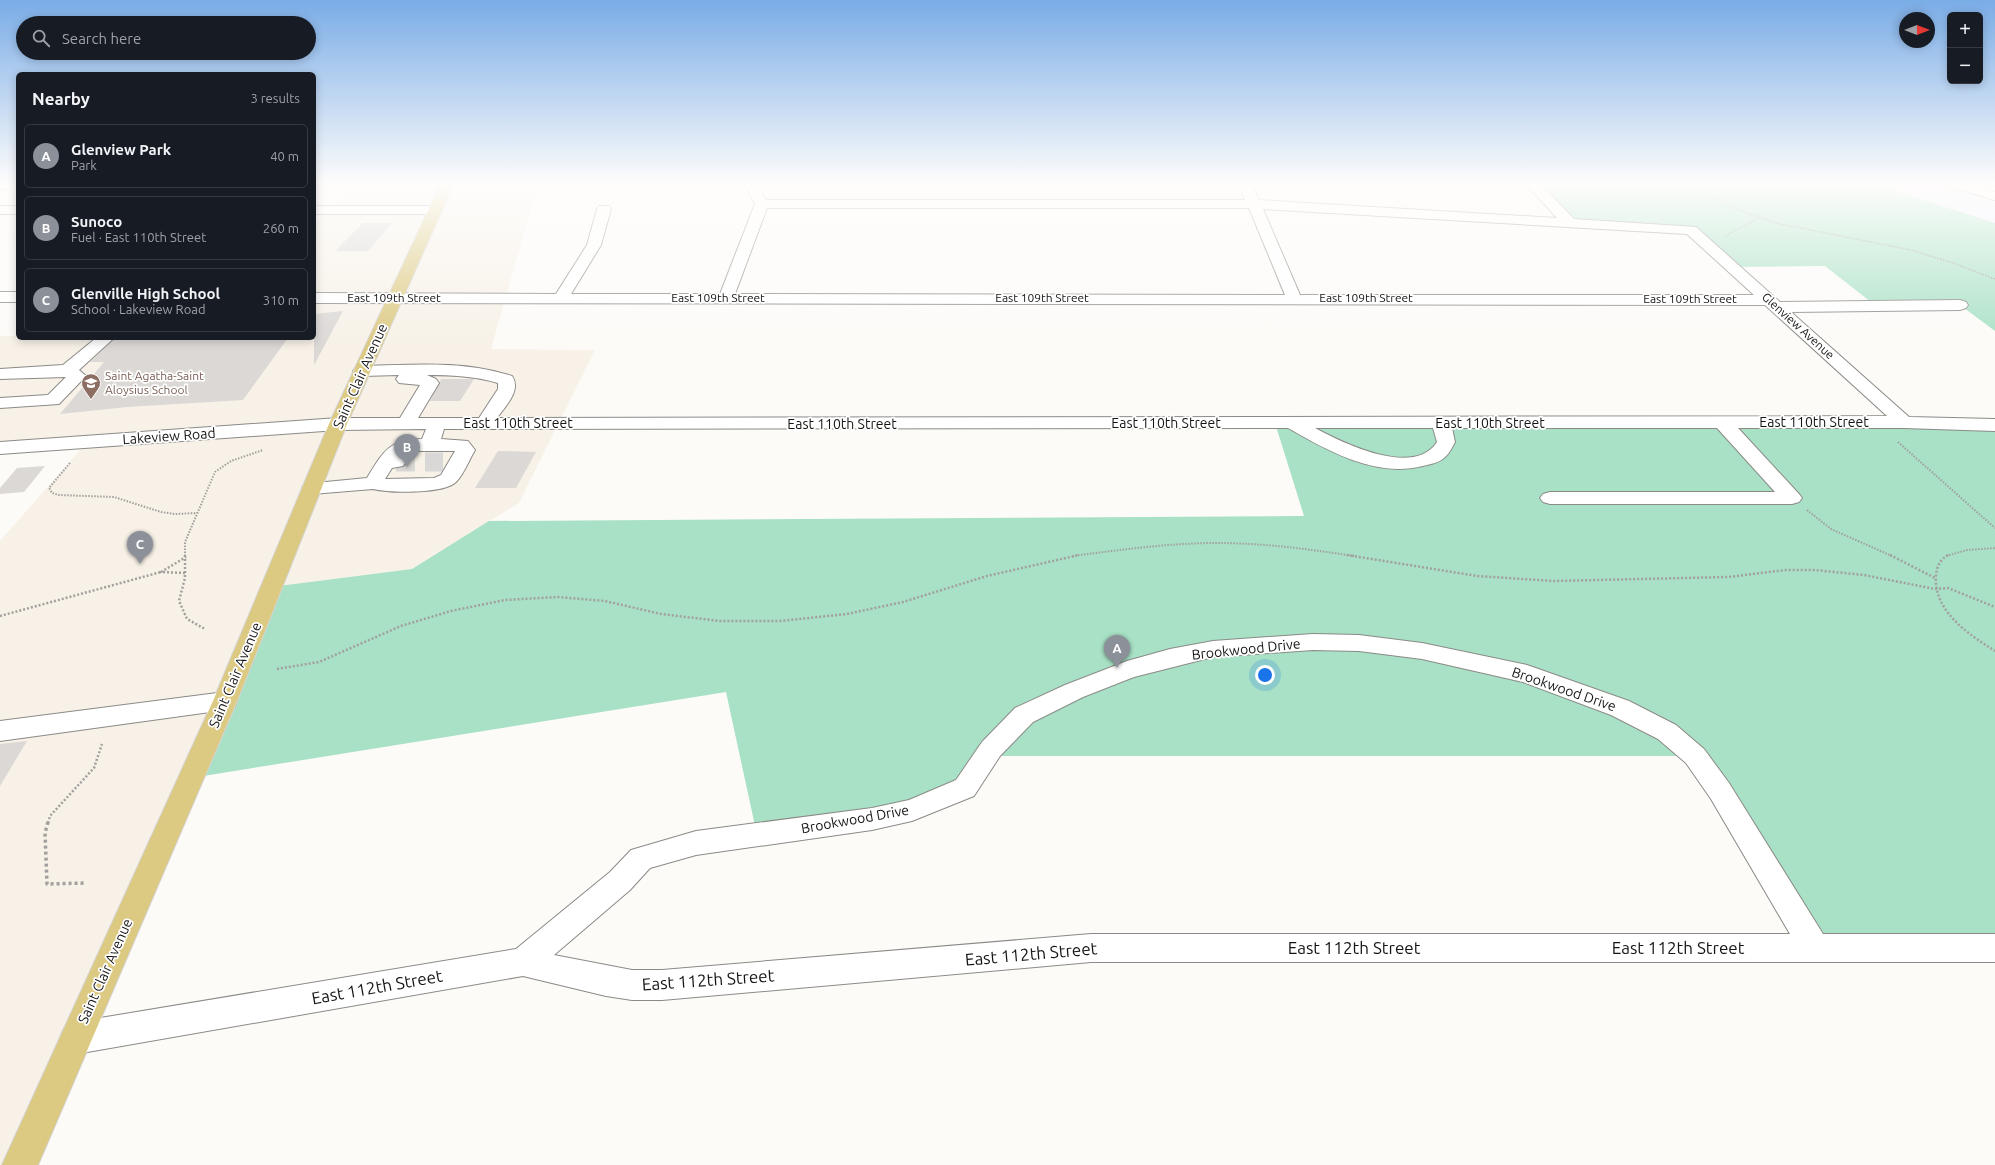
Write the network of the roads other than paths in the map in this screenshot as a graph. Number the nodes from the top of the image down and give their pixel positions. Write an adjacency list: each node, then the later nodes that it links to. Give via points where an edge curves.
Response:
1 (422, 237): 9 (main road, Saint Clair Avenue)
2 (596, 237): 10 (street)
3 (749, 237): 11 (street)
4 (1268, 237): 12 (street)
5 (1699, 237): 13 (street, Glenview Avenue)
6 (0, 297): 7 (street)
7 (16, 297)
8 (316, 298): 9 (street, East 109th Street)
9 (394, 298): 10 (street, East 109th Street); 18 (main road, Saint Clair Avenue)
10 (561, 298): 11 (street, East 109th Street)
11 (726, 298): 12 (street, East 109th Street)
12 (1294, 298): 13 (street, East 109th Street)
13 (1774, 303): 14 (street, East 109th Street); 21 (street, Glenview Avenue)
14 (1960, 305)
15 (104, 340): 16 (street)
16 (68, 370): 17 (street); 19 (street, via 77,376 53,400)
17 (0, 374)
18 (359, 376): 22 (street, via 463,370 500,377 506,380 507,388); 25 (main road, Saint Clair Avenue); 26 (street, via 423,379 430,383)
19 (0, 403)
20 (1723, 422): 21 (street, East 110th Street); 24 (street, East 110th Street); 33 (street, via 1792,498)
21 (1904, 422): 28 (street, East 110th Street)
22 (485, 423): 23 (street, East 110th Street); 27 (street, East 110th Street)
23 (1292, 423): 24 (street, East 110th Street); 24 (street, via 1331,445 1358,455 1383,462 1405,464 1423,461 1439,453 1446,442)
24 (1441, 423)
25 (338, 424): 26 (street, East 110th Street); 30 (street, Lakeview Road); 32 (main road, Saint Clair Avenue)
26 (405, 424): 27 (street, East 110th Street)
27 (437, 424): 29 (street)
28 (1995, 425)
29 (429, 445): 31 (street, via 406,445 395,449 391,462); 31 (street, via 460,444 465,450 450,462 448,479 436,484)
30 (0, 448)
31 (373, 483): 32 (street)
32 (312, 488): 34 (main road, Saint Clair Avenue)
33 (1550, 498)
34 (225, 701): 35 (street); 39 (main road, Saint Clair Avenue)
35 (0, 732)
36 (1815, 948): 37 (street, East 112th Street); 38 (street, East 112th Street, via 1091,948 662,985 632,985 606,981); 38 (street, Brookwood Drive, via 1720,790 1696,756 1667,732 1620,708 1527,674 1422,651 1359,643 1313,642 1220,648 1177,656 1127,670 1074,691 1024,715 991,748 965,788 912,810 872,819 696,843 641,859 620,881)
37 (1995, 948)
38 (523, 962): 39 (street, East 112th Street)
39 (76, 1038): 40 (main road, Saint Clair Avenue)
40 (20, 1165)

